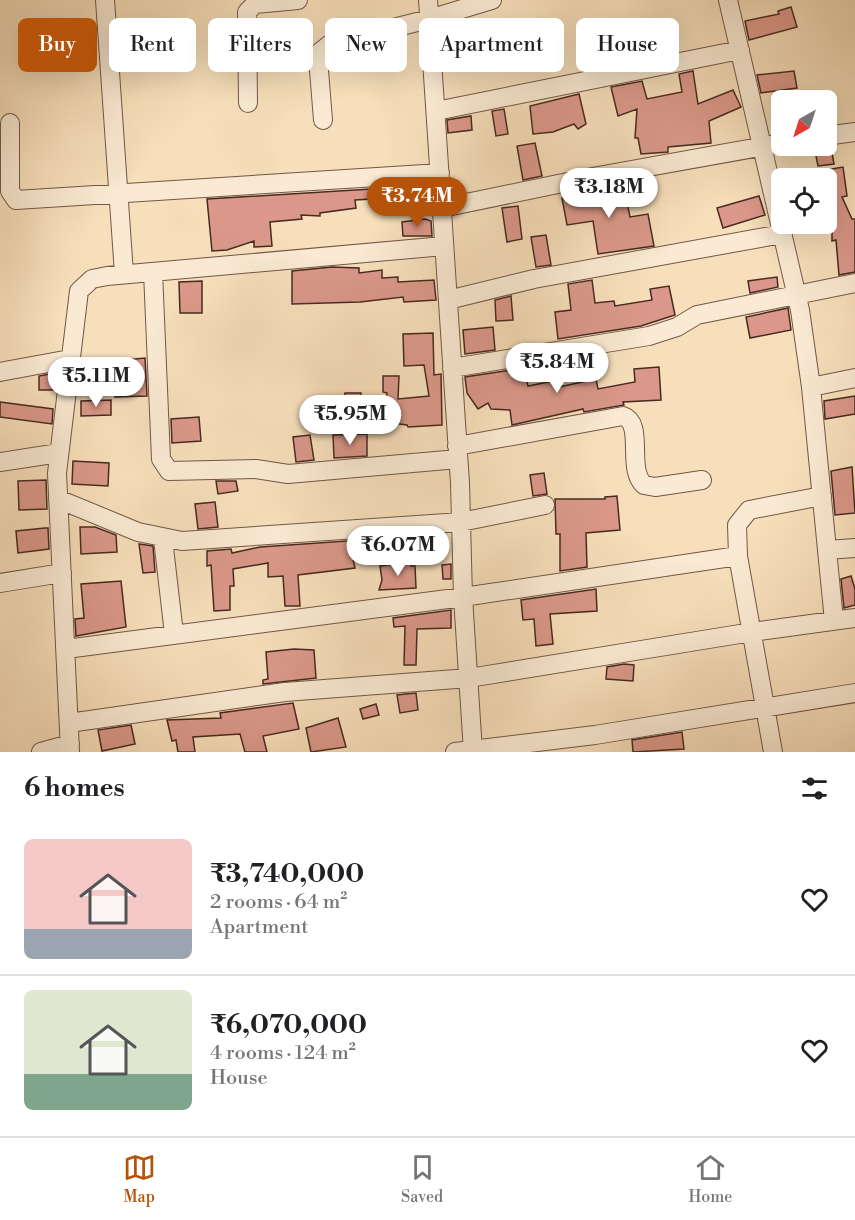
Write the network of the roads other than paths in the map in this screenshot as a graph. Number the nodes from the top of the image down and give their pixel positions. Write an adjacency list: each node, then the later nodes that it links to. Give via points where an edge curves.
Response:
1 (105, 0): 21 (street)
2 (298, 0): 11 (street, via 255,4 247,12)
3 (428, 0): 6 (street)
4 (492, 0): 7 (street)
5 (729, 0): 9 (street)
6 (429, 18)
7 (432, 18)
8 (419, 21): 13 (street, via 336,41 322,50 318,58)
9 (740, 50): 12 (street); 18 (street)
10 (433, 72): 12 (street)
11 (248, 103)
12 (436, 111): 19 (street)
13 (323, 120)
14 (10, 123): 21 (street, via 10,191 15,200)
15 (855, 132): 16 (street)
16 (837, 134)
17 (771, 145): 18 (street)
18 (761, 147): 20 (street); 22 (street)
19 (440, 173): 21 (street); 22 (street)
20 (771, 188)
21 (118, 196): 26 (street)
22 (442, 208): 24 (street)
23 (782, 234): 28 (street); 29 (street, via 534,279)
24 (444, 246): 25 (street); 29 (street)
25 (153, 272): 26 (street); 35 (street, via 161,459 169,471 256,469 288,474)
26 (124, 274): 30 (street, via 92,279 80,291)
27 (855, 283): 28 (street)
28 (796, 295): 31 (street, via 697,315 649,336); 34 (street)
29 (448, 300): 31 (street)
30 (69, 359): 32 (street); 36 (street)
31 (452, 368): 35 (street)
32 (0, 372)
33 (855, 378): 34 (street)
34 (811, 387): 39 (street)
35 (458, 452): 38 (street, via 623,416 633,426 636,475 644,485); 42 (street)
36 (59, 453): 37 (street); 40 (street)
37 (0, 462)
38 (702, 480)
39 (822, 496): 45 (street); 46 (street, via 745,512 736,525)
40 (58, 499): 43 (street); 47 (street)
41 (544, 504): 42 (street)
42 (460, 522): 43 (street, via 182,542); 49 (street)
43 (163, 539): 53 (street)
44 (855, 548): 45 (street)
45 (828, 550): 51 (street)
46 (738, 556): 49 (street); 52 (street)
47 (62, 573): 48 (street); 54 (street)
48 (0, 583)
49 (463, 597): 53 (street); 55 (street)
50 (855, 618): 51 (street)
51 (834, 621): 52 (street)
52 (752, 632): 55 (street); 57 (street)
53 (174, 634): 54 (street)
54 (66, 649): 58 (street)
55 (469, 678): 58 (street, via 285,692); 60 (street)
56 (855, 693): 57 (street)
57 (765, 708): 60 (street); 62 (street)
58 (69, 723): 59 (street)
59 (70, 748): 61 (street)
60 (467, 751)
61 (41, 752)
62 (773, 752)

